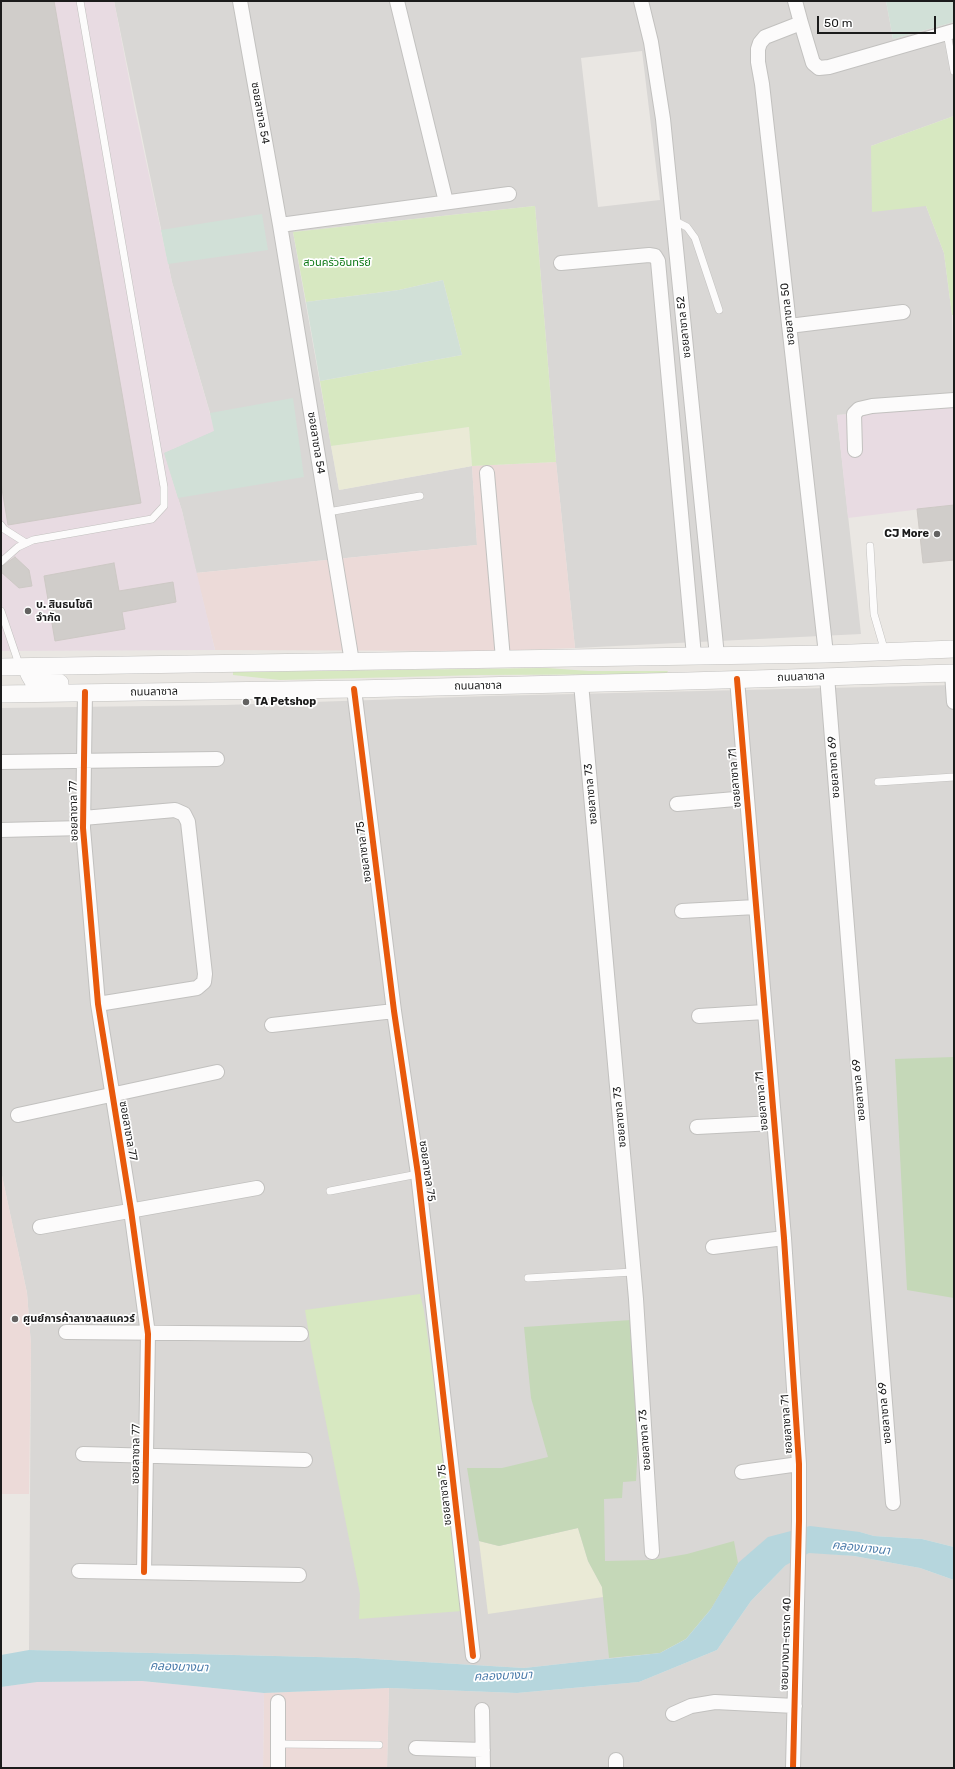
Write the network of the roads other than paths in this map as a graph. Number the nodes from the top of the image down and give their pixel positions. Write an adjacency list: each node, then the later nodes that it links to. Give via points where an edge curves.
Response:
1 (80, 1): 23 (lane, via 164,487 164,506 152,519)
2 (240, 1): 12 (street, ซอยลาซาล 54)
3 (397, 1): 10 (street)
4 (641, 1): 11 (street, ซอยลาซาล 52, via 657,73)
5 (795, 1): 6 (street)
6 (801, 23): 7 (street, via 813,63 819,68); 16 (street, ซอยลาซาล 50, via 765,37 758,49)
7 (950, 32): 8 (lane)
8 (954, 71)
9 (509, 194): 10 (street)
10 (446, 202): 12 (street)
11 (673, 220): 14 (lane, via 687,227 695,238); 30 (street, ซอยลาซาล 52)
12 (280, 225): 21 (street, ซอยลาซาล 54)
13 (561, 263): 30 (street, via 649,255 655,256 658,261)
14 (719, 310)
15 (903, 312): 16 (street)
16 (789, 326): 29 (street, ซอยลาซาล 50)
17 (954, 400): 18 (street, via 859,409 854,414)
18 (855, 450)
19 (487, 473): 32 (street)
20 (420, 496): 21 (lane)
21 (328, 512): 33 (street, ซอยลาซาล 54)
22 (1, 525): 23 (lane)
23 (26, 543): 25 (lane)
24 (870, 546): 28 (lane, via 874,614)
25 (1, 562)
26 (1, 611): 34 (lane)
27 (954, 649): 28 (street, ถนนลาซาล)
28 (886, 653): 29 (street, ถนนลาซาล)
29 (826, 654): 30 (street, ถนนลาซาล); 37 (street, via 843,670 924,667)
30 (706, 656): 31 (street, ถนนลาซาล); 39 (street, via 714,664 722,666 790,664 807,667 808,671); 43 (street)
31 (564, 658): 32 (street, ถนนลาซาล); 42 (street, via 580,664 675,668 677,672)
32 (503, 659): 33 (street, ถนนลาซาล)
33 (352, 662): 35 (street, ถนนลาซาล)
34 (20, 667): 35 (street, ถนนลาซาล); 36 (street, ถนนลาซาล)
35 (47, 667): 47 (street, via 35,667 29,674 33,680 43,683 233,682)
36 (1, 668)
37 (948, 673): 38 (street, ถนนลาซาล); 50 (street)
38 (827, 676): 39 (street, ถนนลาซาล); 89 (street, ซอยลาซาล 69)
39 (801, 677): 41 (street, ถนนลาซาล)
40 (1, 679): 45 (street, via 5,685)
41 (737, 679): 43 (street, ถนนลาซาล); 56 (street, ซอยลาซาล 71)
42 (666, 682): 43 (street, ถนนลาซาล); 44 (street, ถนนลาซาล)
43 (688, 682)
44 (581, 683): 46 (street, ถนนลาซาล); 79 (street, ซอยลาซาล 73)
45 (1, 688)
46 (354, 689): 47 (street, ถนนลาซาล); 63 (street, ซอยลาซาล 75)
47 (252, 690): 48 (street, ถนนลาซาล)
48 (85, 692): 49 (street, ถนนลาซาล); 53 (street, ซอยลาซาล 77)
49 (1, 694)
50 (954, 702)
51 (217, 759): 53 (street)
52 (1, 762): 53 (street)
53 (83, 762): 58 (street, ซอยลาซาล 77)
54 (954, 778): 55 (lane)
55 (878, 782)
56 (747, 798): 57 (street); 60 (street, ซอยลาซาล 71)
57 (677, 804)
58 (83, 823): 59 (street); 62 (street, ซอยลาซาล 77); 62 (street, via 175,810 184,814 188,822 205,974 204,982 197,988)
59 (1, 830)
60 (756, 907): 61 (street); 64 (street, ซอยลาซาล 71)
61 (682, 911)
62 (98, 1004): 68 (street, ซอยลาซาล 77)
63 (394, 1011): 66 (street); 72 (street, ซอยลาซาล 75)
64 (765, 1012): 65 (street); 70 (street, ซอยลาซาล 71)
65 (699, 1016)
66 (272, 1025)
67 (217, 1072): 68 (street)
68 (112, 1094): 69 (street); 75 (street, ซอยลาซาล 77)
69 (18, 1115)
70 (774, 1123): 71 (street); 77 (street, ซอยลาซาล 71)
71 (697, 1127)
72 (418, 1174): 74 (lane); 95 (street, ซอยลาซาล 75)
73 (257, 1188): 75 (street)
74 (330, 1191)
75 (131, 1210): 76 (street); 82 (street, ซอยลาซาล 77)
76 (40, 1227)
77 (784, 1238): 78 (street); 87 (street, ซอยลาซาล 71)
78 (713, 1247)
79 (633, 1272): 80 (lane); 91 (street, ซอยลาซาล 73)
80 (528, 1278)
81 (66, 1332): 82 (street)
82 (148, 1334): 83 (street); 85 (street, ซอยลาซาล 77)
83 (301, 1334)
84 (83, 1454): 85 (street)
85 (146, 1456): 86 (street); 93 (street, ซอยลาซาล 77)
86 (305, 1460)
87 (799, 1464): 88 (street); 90 (street, ซอยลาซาล 71)
88 (742, 1472)
89 (893, 1503)
90 (799, 1521): 97 (street, ซอยบางนา-ตราด 40)
91 (652, 1552)
92 (79, 1571): 93 (street)
93 (144, 1572): 94 (street)
94 (299, 1575)
95 (473, 1656)
96 (278, 1702): 100 (street)
97 (795, 1706): 99 (street, via 715,1702 691,1706); 106 (street, ซอยบางนา-ตราด 40)
98 (482, 1710): 103 (street)
99 (673, 1714)
100 (279, 1744): 101 (lane); 104 (street)
101 (379, 1744)
102 (416, 1748): 103 (street)
103 (483, 1750): 105 (street)
104 (278, 1768)
105 (483, 1768)
106 (793, 1768)

